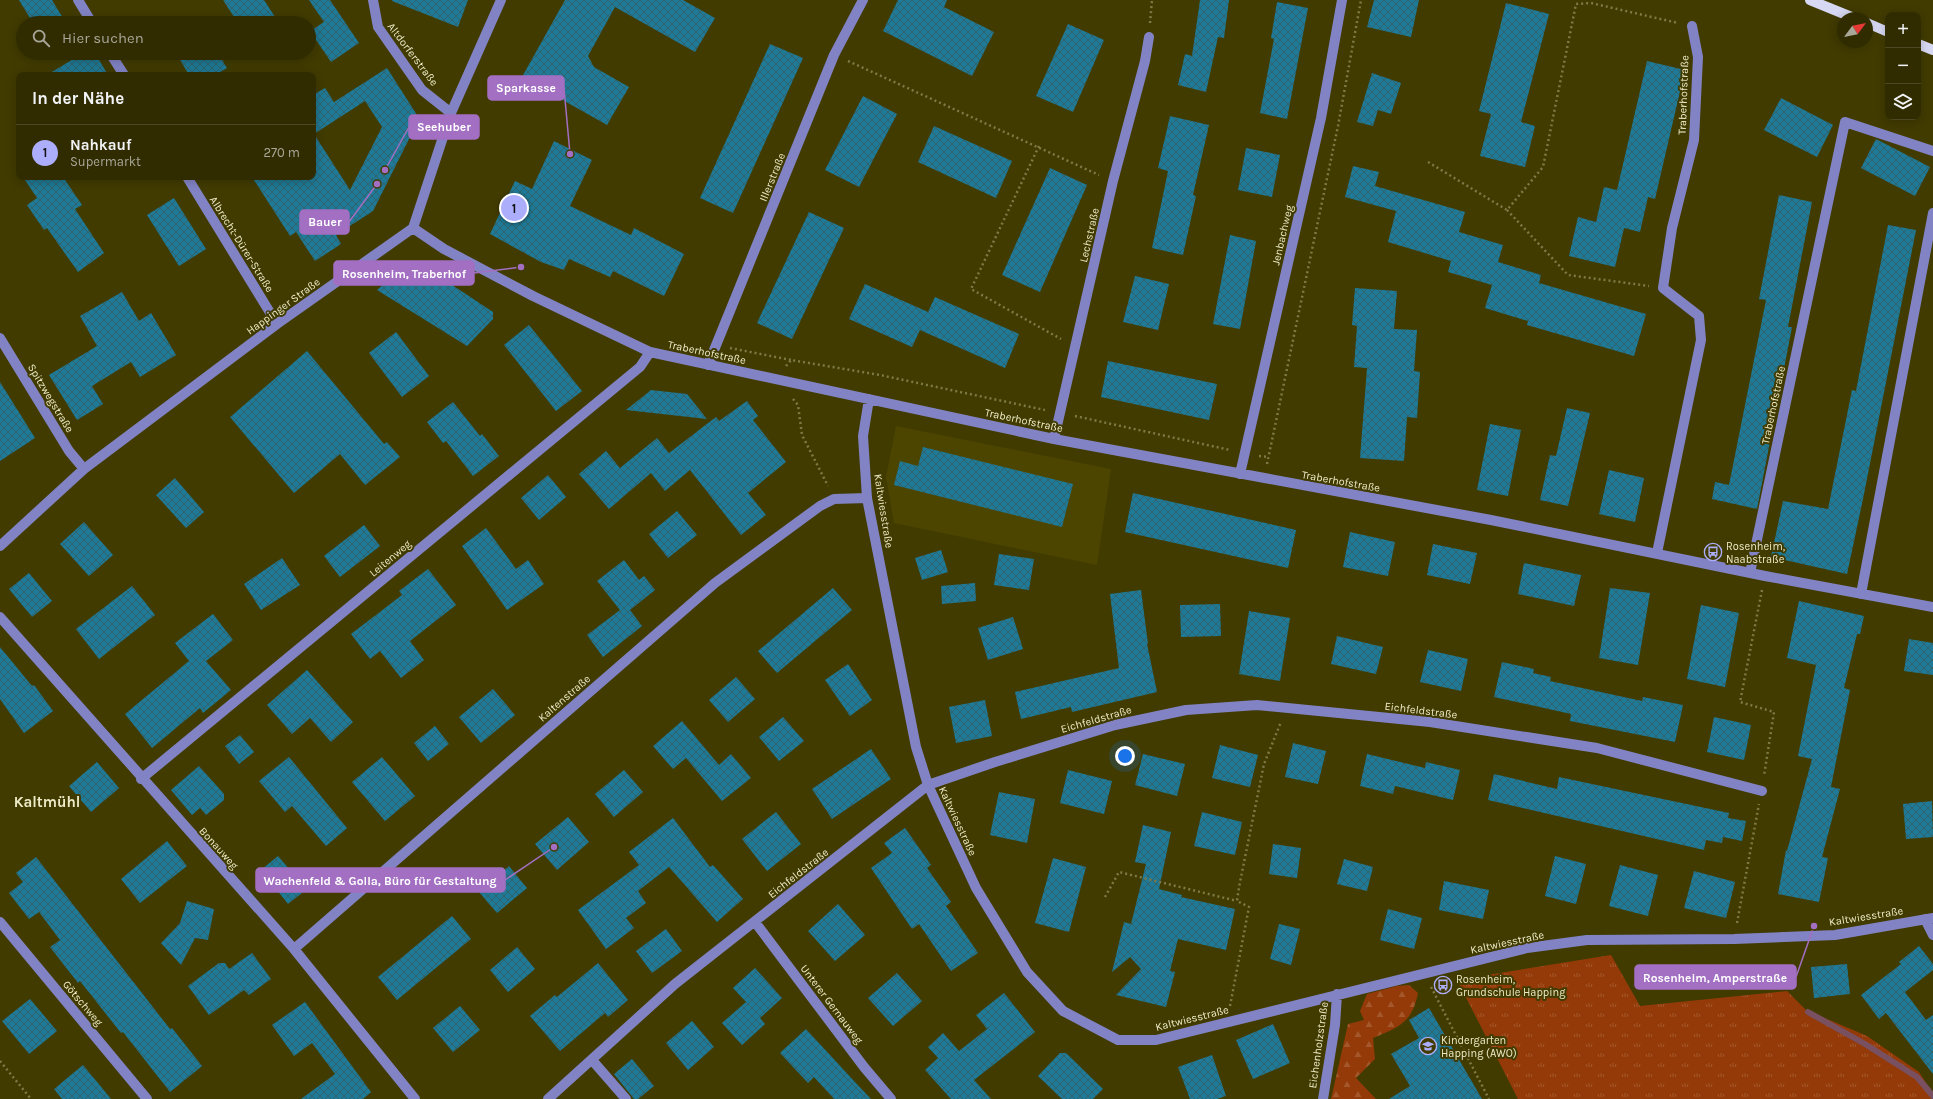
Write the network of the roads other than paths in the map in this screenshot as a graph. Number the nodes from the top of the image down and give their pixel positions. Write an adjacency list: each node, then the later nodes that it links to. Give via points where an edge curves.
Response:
1 (78, 0): 8 (street)
2 (373, 0): 17 (street, Altdorferstraße, via 378,27 422,90)
3 (501, 0): 17 (street)
4 (863, 0): 25 (street, Illerstraße, via 834,55)
5 (1342, 0): 29 (street, Jenbachweg, via 1321,118)
6 (1810, 0): 7 (main road)
7 (1839, 12)
8 (88, 16)
9 (1692, 26): 32 (street, Traberhofstraße, via 1698,57 1694,140 1672,228 1663,288 1699,316 1701,340)
10 (1873, 26): 11 (main road)
11 (1885, 31)
12 (1149, 37): 27 (street, Lechstraße)
13 (1921, 45): 14 (main road)
14 (1933, 50)
15 (114, 60): 16 (street)
16 (122, 72)
17 (451, 113): 21 (street)
18 (1933, 151): 33 (street, Traberhofstraße, via 1845,122)
19 (189, 180): 22 (street, Albrecht-Dürer-Straße)
20 (1933, 213): 34 (street)
21 (413, 228): 22 (street, Happinger Straße); 24 (street, Traberhofstraße, via 444,249 526,292)
22 (277, 324): 28 (street, Happinger Straße)
23 (0, 338): 28 (street, Spitzwegstraße, via 69,451)
24 (650, 352): 25 (street, Traberhofstraße); 37 (street, Leitenweg, via 640,367)
25 (708, 365): 26 (street, Traberhofstraße)
26 (869, 399): 27 (street, Traberhofstraße); 30 (street, Kaltwiesstraße, via 863,436)
27 (1054, 438): 29 (street, Traberhofstraße)
28 (84, 469): 31 (street, Happinger Straße)
29 (1240, 474): 32 (street, Traberhofstraße)
30 (867, 498): 38 (street, Kaltwiesstraße, via 916,747); 44 (street, Kaltenstraße, via 834,499 820,506 715,583)
31 (0, 546)
32 (1657, 553): 33 (street, Traberhofstraße)
33 (1750, 573): 34 (street, Traberhofstraße)
34 (1861, 594): 35 (street, Traberhofstraße)
35 (1933, 607)
36 (0, 617): 37 (street, Bonauweg)
37 (141, 779): 44 (street, Bonauweg)
38 (928, 785): 39 (street, Eichfeldstraße, via 1115,725 1186,710 1257,705 1430,722 1597,748); 42 (street, Eichfeldstraße); 45 (street, Kaltwiesstraße, via 976,888 1027,972 1063,1012 1118,1040 1156,1040)
39 (1762, 790)
40 (1929, 918): 43 (street); 45 (street, Kaltwiesstraße, via 1835,935 1587,940 1527,948)
41 (0, 922): 47 (street, Götschweg)
42 (755, 922): 46 (street, Eichfeldstraße, via 675,984); 51 (street, Unterer Gernauweg)
43 (1933, 935)
44 (294, 949): 48 (street, Bonauweg)
45 (1337, 994): 52 (street, Eichenholzstraße)
46 (592, 1060): 49 (street, Eichfeldstraße); 50 (street)
47 (146, 1099)
48 (416, 1099)
49 (548, 1099)
50 (626, 1099)
51 (891, 1099)
52 (1323, 1099)

